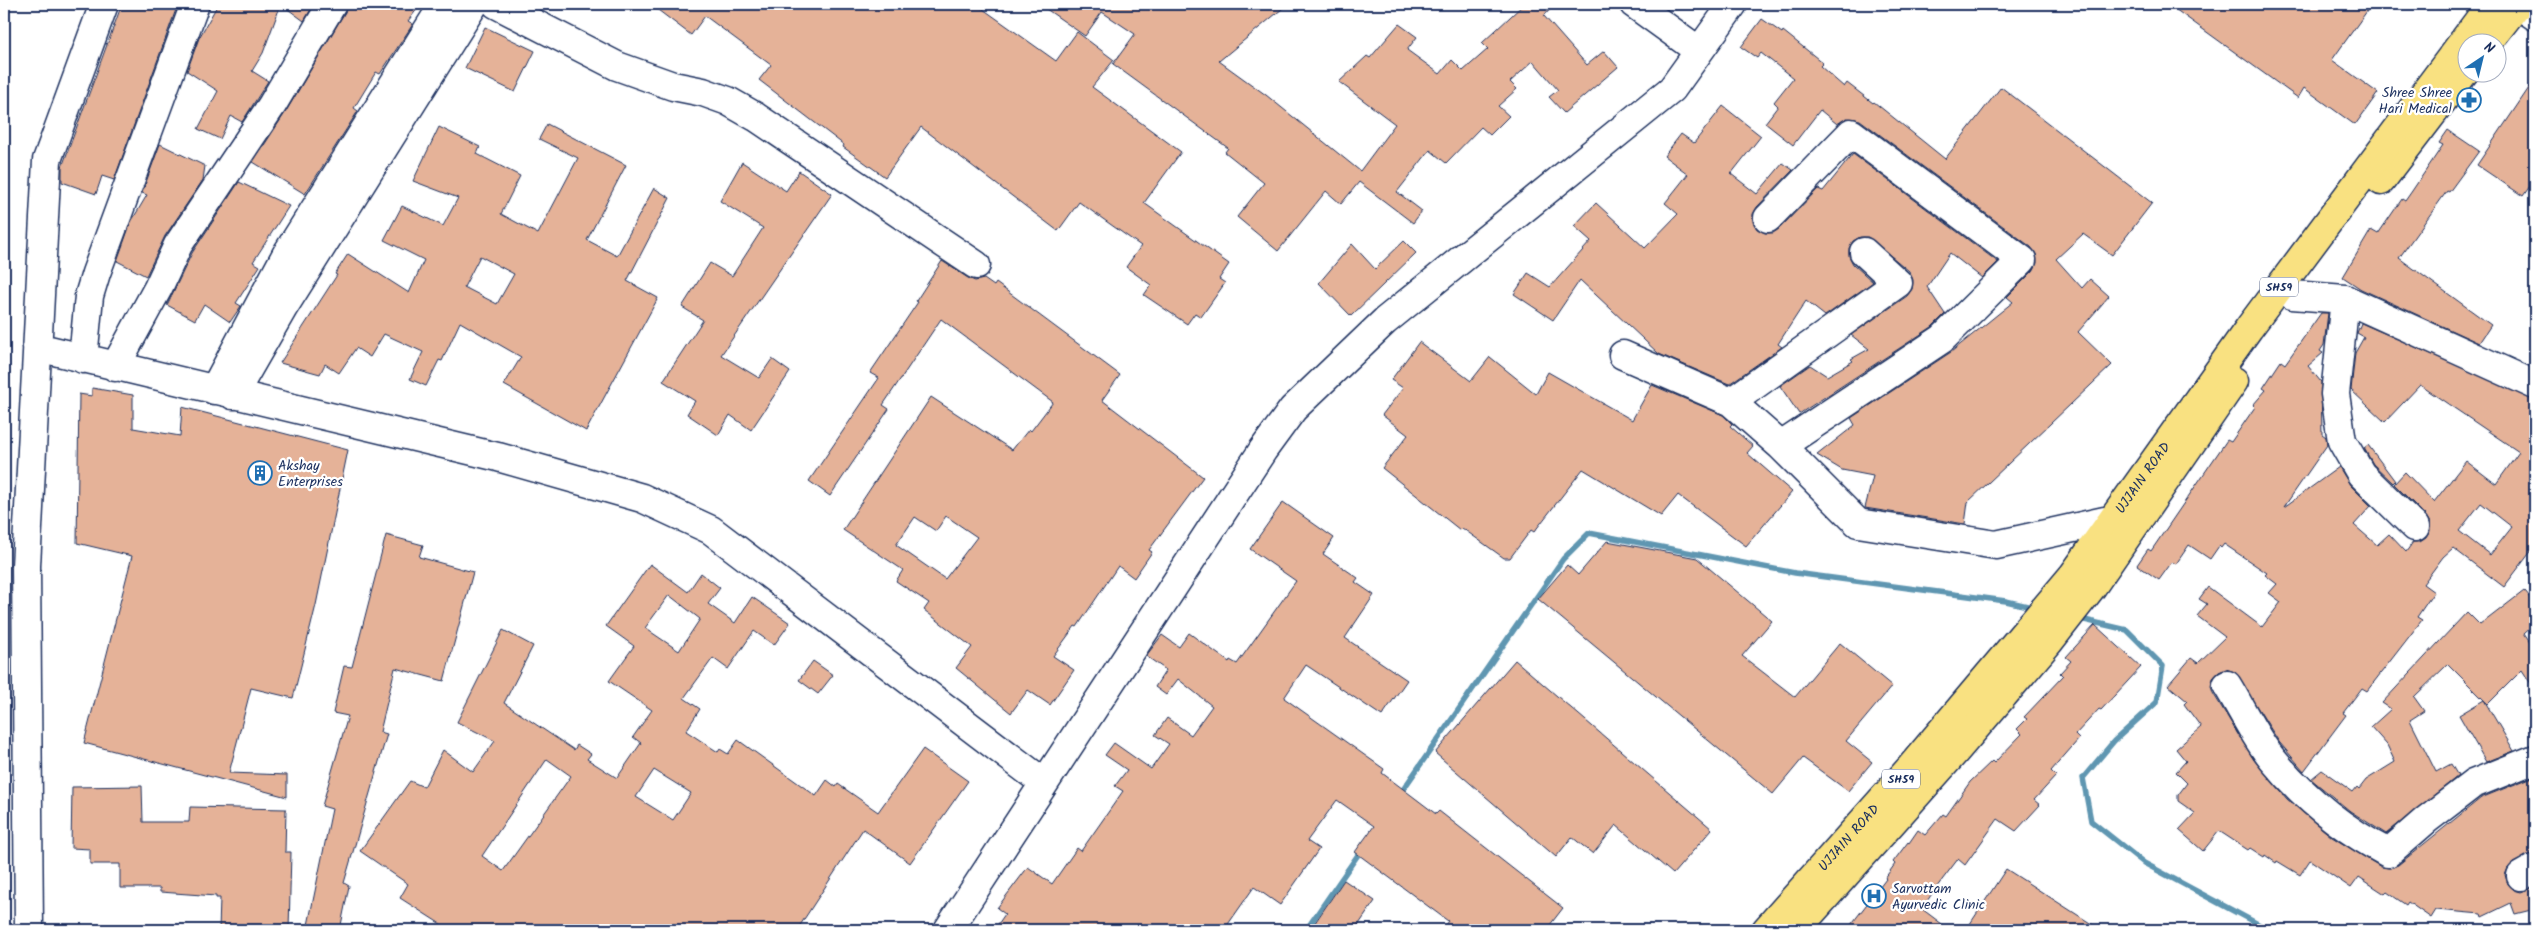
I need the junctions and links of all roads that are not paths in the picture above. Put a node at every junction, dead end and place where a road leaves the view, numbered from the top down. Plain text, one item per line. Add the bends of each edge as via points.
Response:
1 (104, 4) edge
2 (195, 4) edge
3 (332, 4) edge
4 (444, 4) edge
5 (474, 4) edge
6 (496, 4) edge
7 (1634, 4) edge
8 (1733, 4) edge
9 (2491, 4) edge
10 (2518, 4) edge
11 (2535, 16) edge
12 (2496, 32) edge
13 (1699, 51) junction
14 (2457, 82) edge
15 (1768, 218) dead end
16 (1864, 252) dead end
17 (976, 265) dead end
18 (2292, 295) junction
19 (2345, 299) junction
20 (37, 347) junction
21 (1623, 355) dead end
22 (83, 359) junction
23 (114, 367) junction
24 (2535, 385) edge
25 (223, 393) junction
26 (1731, 402) junction
27 (1781, 446) junction
28 (2110, 522) junction
29 (2415, 526) dead end
30 (2082, 581) junction
31 (15, 634) edge
32 (2041, 634) junction
33 (2227, 684) dead end
34 (2535, 760) edge
35 (1044, 783) junction
36 (29, 930) edge
37 (948, 930) edge
38 (1766, 930) edge
39 (1796, 930) edge

1 - 20 street via 47,160
2 - 22 street via 96,273 89,296
3 - 23 street via 272,105 178,245
4 - 25 street via 286,255
5 - 25 street via 283,308
6 - 17 street via 617,66 728,101
7 - 13 street
8 - 13 street
9 - 28 main road, UJJAIN ROAD / SH59 via 2249,328
10 - 11 street
10 - 12 main road
13 - 35 street via 1672,89 1385,321 1293,409
14 - 18 main road, UJJAIN ROAD / SH59
15 - 27 street via 1851,133 2022,260 1942,338
16 - 26 street via 1898,284
18 - 19 street
18 - 30 main road, UJJAIN ROAD / SH59
19 - 24 street
19 - 29 street via 2335,394 2342,441 2361,474
20 - 22 street
20 - 31 street via 26,566
21 - 26 street
22 - 23 street
23 - 25 street
25 - 35 street via 543,470 642,498 712,530
26 - 27 street
27 - 28 street via 1858,523 1996,545
28 - 30 main road, UJJAIN ROAD / SH59
30 - 32 main road, UJJAIN ROAD / SH59
31 - 36 street
32 - 38 main road, UJJAIN ROAD / SH59 via 1912,767
32 - 39 main road, UJJAIN ROAD / SH59 via 1955,752
33 - 34 street via 2272,759 2316,805 2360,838 2388,853 2473,784
35 - 37 street

